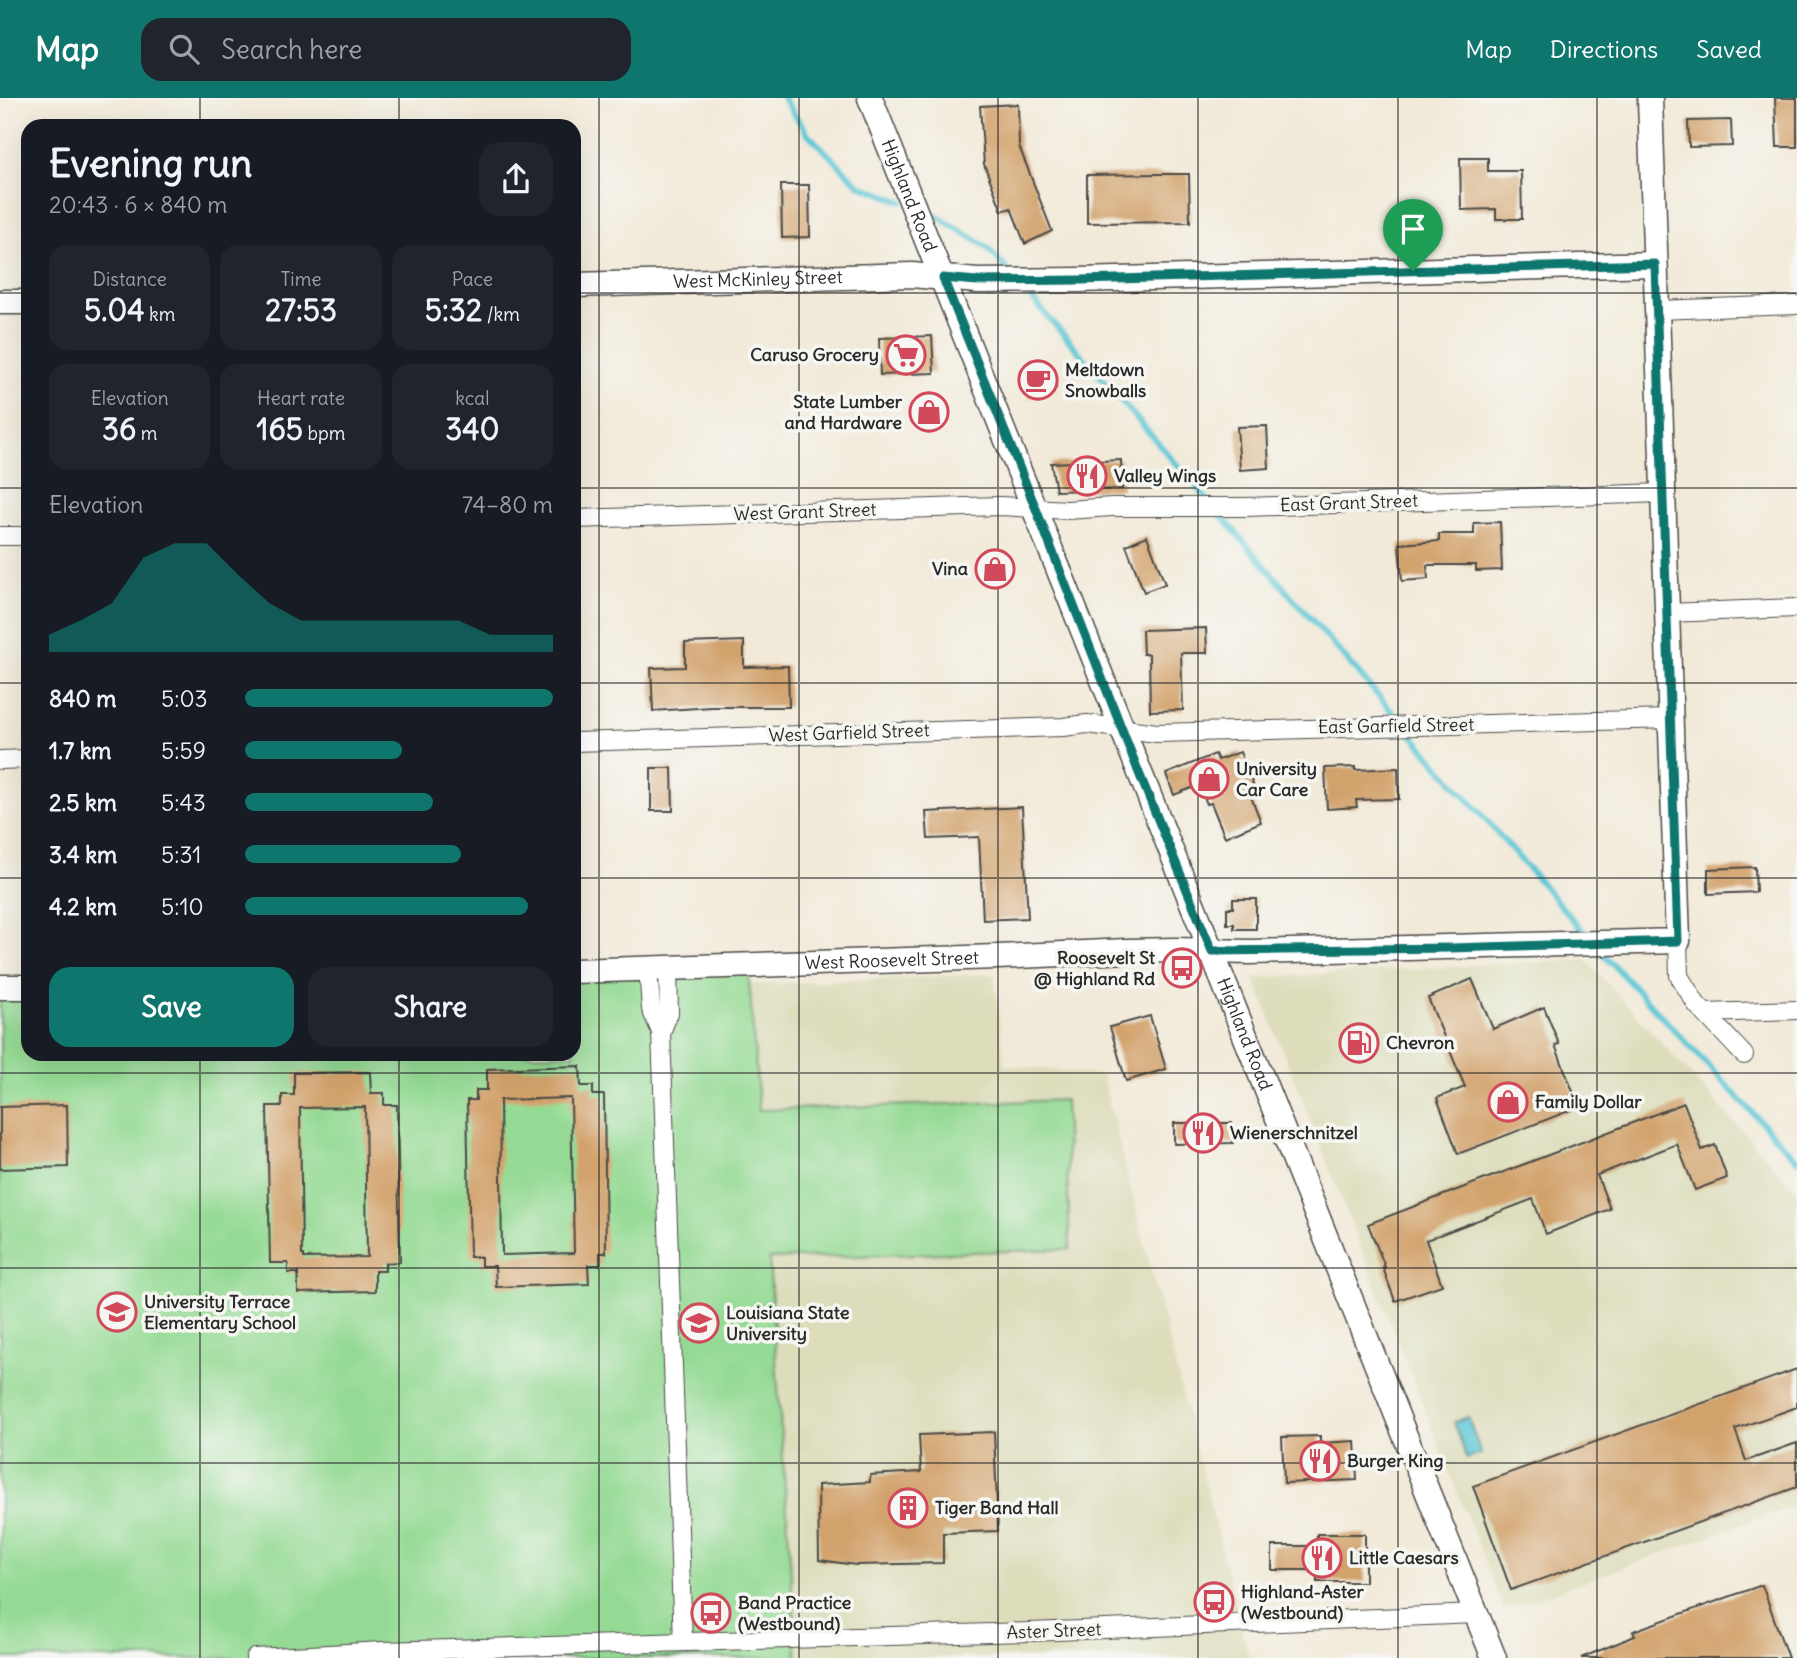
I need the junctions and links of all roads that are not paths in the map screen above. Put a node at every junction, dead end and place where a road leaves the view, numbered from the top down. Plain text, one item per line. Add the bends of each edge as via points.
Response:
1 (870, 98) edge
2 (1650, 98) edge
3 (1655, 264) junction
4 (943, 278) junction
5 (581, 285) edge
6 (0, 302) edge
7 (21, 302) edge
8 (1797, 305) edge
9 (1657, 310) junction
10 (1663, 494) junction
11 (1036, 509) junction
12 (581, 519) edge
13 (0, 536) edge
14 (21, 536) edge
15 (1797, 608) edge
16 (1667, 613) junction
17 (1670, 719) junction
18 (1123, 729) junction
19 (581, 742) edge
20 (21, 759) edge
21 (0, 760) edge
22 (1678, 941) junction
23 (1212, 951) junction
24 (658, 968) junction
25 (581, 971) edge
26 (21, 987) edge
27 (0, 988) edge
28 (1797, 1010) edge
29 (1705, 1013) junction
30 (1744, 1055) dead end
31 (1476, 1614) junction
32 (683, 1642) junction
33 (255, 1658) edge
34 (1494, 1658) edge

1 - 4 street, Highland Road
2 - 3 street
3 - 4 street, West McKinley Street via 1047,280
3 - 9 street
4 - 5 street, West McKinley Street via 912,275
4 - 11 street, Highland Road
6 - 7 street
8 - 9 street
9 - 10 street
10 - 11 street, East Grant Street
10 - 16 street
11 - 12 street, West Grant Street via 1000,506
11 - 18 street, Highland Road
13 - 14 street
15 - 16 street
16 - 17 street
17 - 18 street, East Garfield Street via 1157,733
17 - 22 street
18 - 19 street, West Garfield Street via 1087,724
18 - 23 street, Highland Road
20 - 21 street
22 - 23 street, West Roosevelt Street
22 - 29 street via 1679,976
23 - 24 street, West Roosevelt Street
23 - 31 street, Highland Road
24 - 25 street, West Roosevelt Street
24 - 32 street via 669,1013 661,1032
26 - 27 street
28 - 29 street
29 - 30 street
31 - 32 street, Aster Street
31 - 34 street, Highland Road
32 - 33 street, Aster Street

